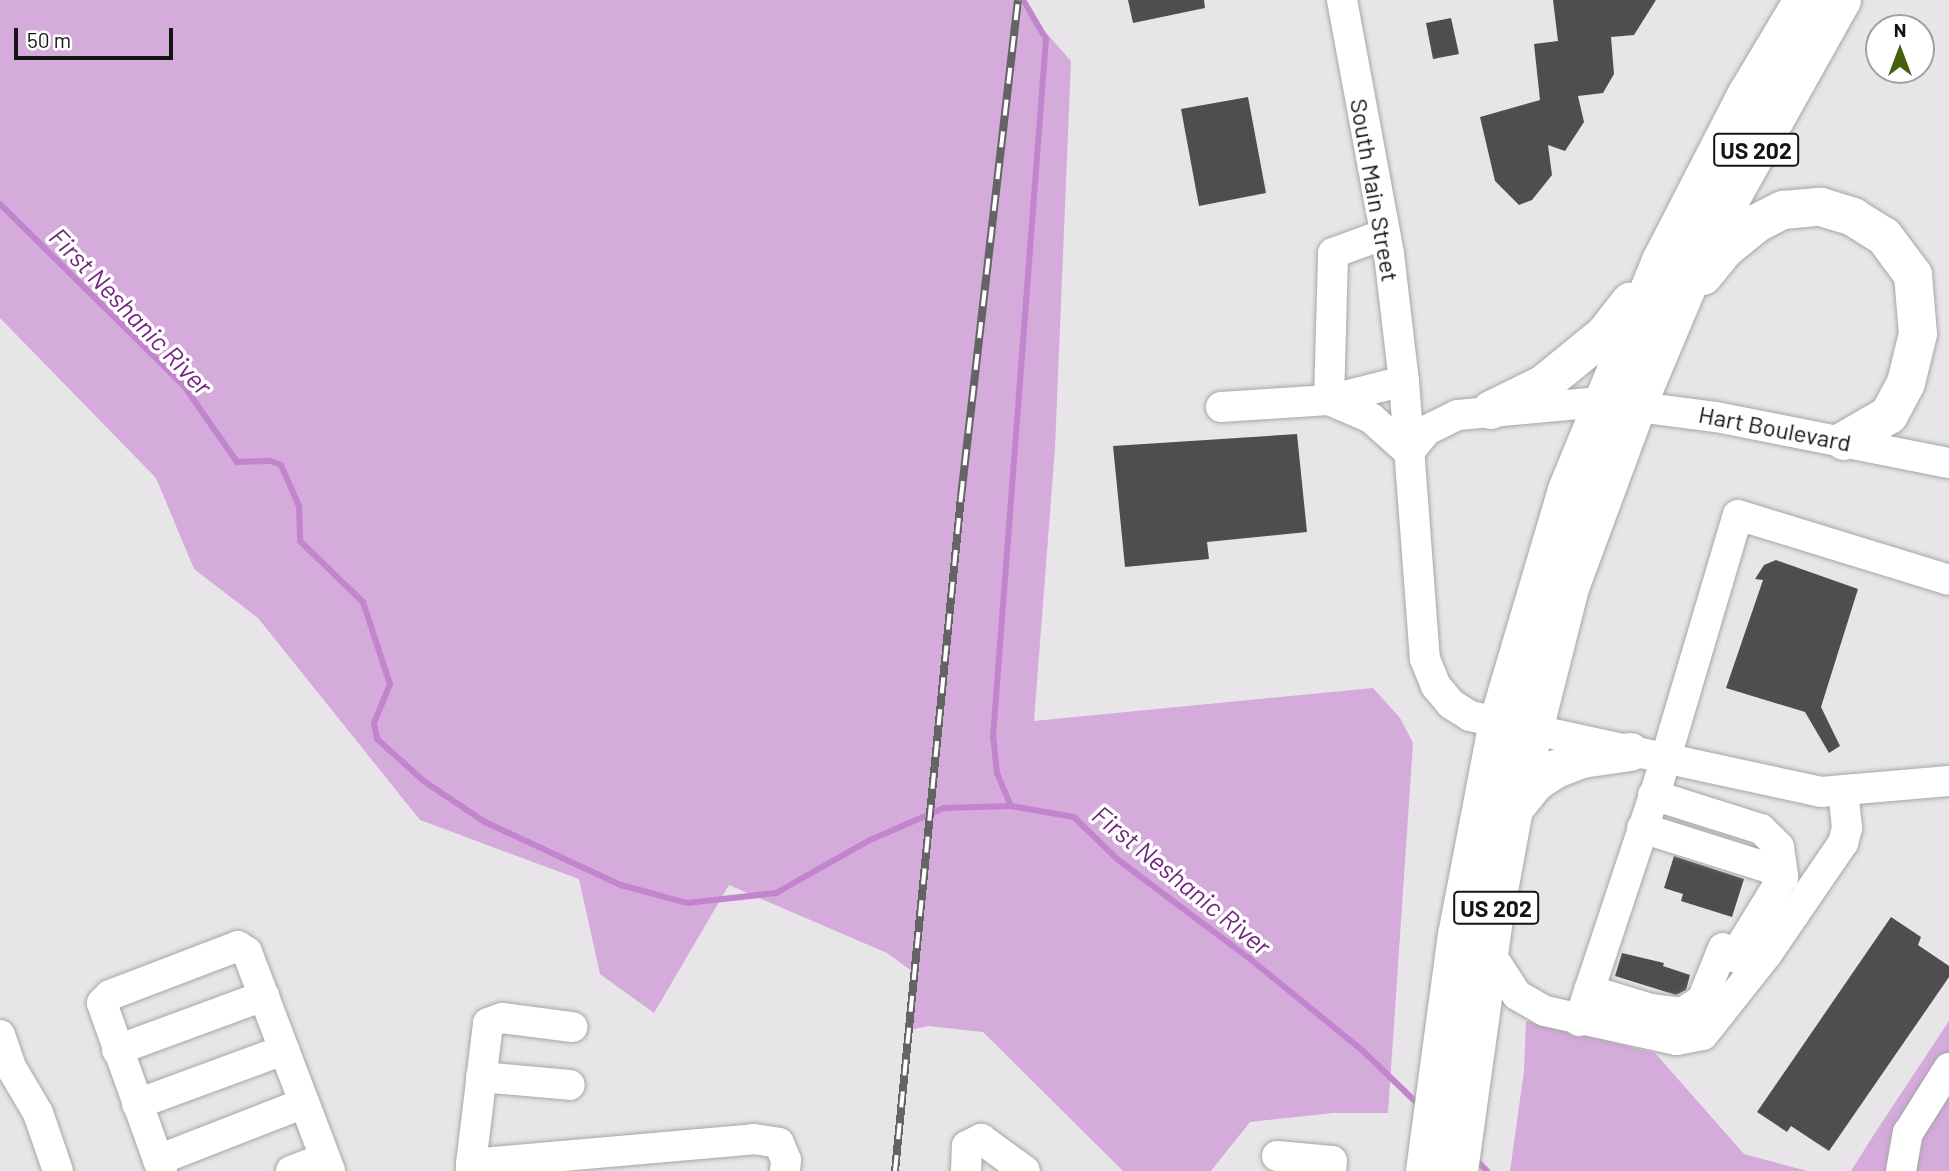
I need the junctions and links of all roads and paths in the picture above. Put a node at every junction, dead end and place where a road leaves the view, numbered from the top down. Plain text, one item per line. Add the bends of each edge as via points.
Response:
1 (1342, 0) edge
2 (1803, 0) edge
3 (1842, 0) edge
4 (1385, 234) junction
5 (1661, 261) junction
6 (1679, 304) junction
7 (1404, 382) junction
8 (1329, 400) junction
9 (1600, 402) junction
10 (1638, 404) junction
11 (1221, 407) dead end
12 (1474, 413) junction
13 (1844, 441) junction
14 (1409, 452) junction
15 (1949, 463) edge
16 (1949, 580) edge
17 (1515, 727) junction
18 (1648, 757) junction
19 (1949, 781) edge
20 (1843, 792) junction
21 (1514, 809) junction
22 (1648, 812) junction
23 (1489, 952) junction
24 (1589, 990) junction
25 (264, 996) junction
26 (1578, 1021) junction
27 (572, 1027) dead end
28 (0, 1035) edge
29 (117, 1050) junction
30 (284, 1050) junction
31 (1949, 1068) edge
32 (6, 1075) edge
33 (481, 1077) junction
34 (1454, 1080) junction
35 (570, 1085) dead end
36 (304, 1103) junction
37 (137, 1104) junction
38 (1277, 1156) dead end
39 (327, 1165) edge
40 (160, 1166) edge
41 (471, 1168) edge
42 (58, 1171) edge
43 (291, 1171) edge
44 (785, 1171) edge
45 (966, 1171) edge
46 (1025, 1171) edge
47 (1331, 1171) edge
48 (1436, 1171) edge
49 (1901, 1171) edge

1 - 4 street, South Main Street
2 - 5 highway, US 202 via 1747,94
3 - 6 highway, US 202 via 1733,191
4 - 7 street, South Main Street
4 - 8 street via 1333,253
5 - 9 highway, US 202
5 - 12 highway via 1605,334 1544,384
6 - 10 highway, US 202
6 - 13 highway via 1725,249 1757,223 1783,210 1821,207 1853,217 1884,236 1913,275 1918,334 1906,383 1889,415
7 - 8 street
7 - 12 street via 1427,402
7 - 14 street, South Main Street
8 - 11 street
8 - 14 street via 1371,418
9 - 10 street, Hart Boulevard
9 - 12 street
9 - 17 highway, US 202 via 1567,490
10 - 13 street, Hart Boulevard
10 - 17 highway, US 202
12 - 14 street via 1427,430
13 - 15 street, Hart Boulevard
14 - 17 street, South Main Street via 1429,674 1451,704
16 - 18 street via 1738,515
17 - 18 street, South Main Street
17 - 21 highway, US 202
17 - 34 highway, US 202 via 1457,935
18 - 20 street, South Main Street via 1821,792
18 - 21 highway via 1582,759 1556,769 1536,782
18 - 22 street
19 - 20 street, South Main Street
20 - 26 street via 1847,828 1843,843 1710,1031 1677,1040
21 - 23 highway, US 202
22 - 24 street
22 - 24 street via 1769,868 1782,863 1702,1000 1682,1013 1651,1009
23 - 26 street via 1517,995 1545,1011
23 - 34 highway, US 202
24 - 26 street
25 - 29 street
25 - 29 street via 247,952 238,946 110,995 102,1003 102,1011
25 - 30 street
27 - 33 street via 493,1019 488,1023
28 - 32 street
29 - 37 street
30 - 36 street
30 - 37 street
31 - 49 street via 1908,1133
32 - 42 street via 38,1113
33 - 35 street
33 - 41 street
34 - 48 highway, US 202
36 - 39 street
36 - 40 street
37 - 40 street
38 - 47 street via 1332,1161
39 - 43 street
41 - 44 street via 754,1139 779,1143
45 - 46 street via 967,1146 981,1139

